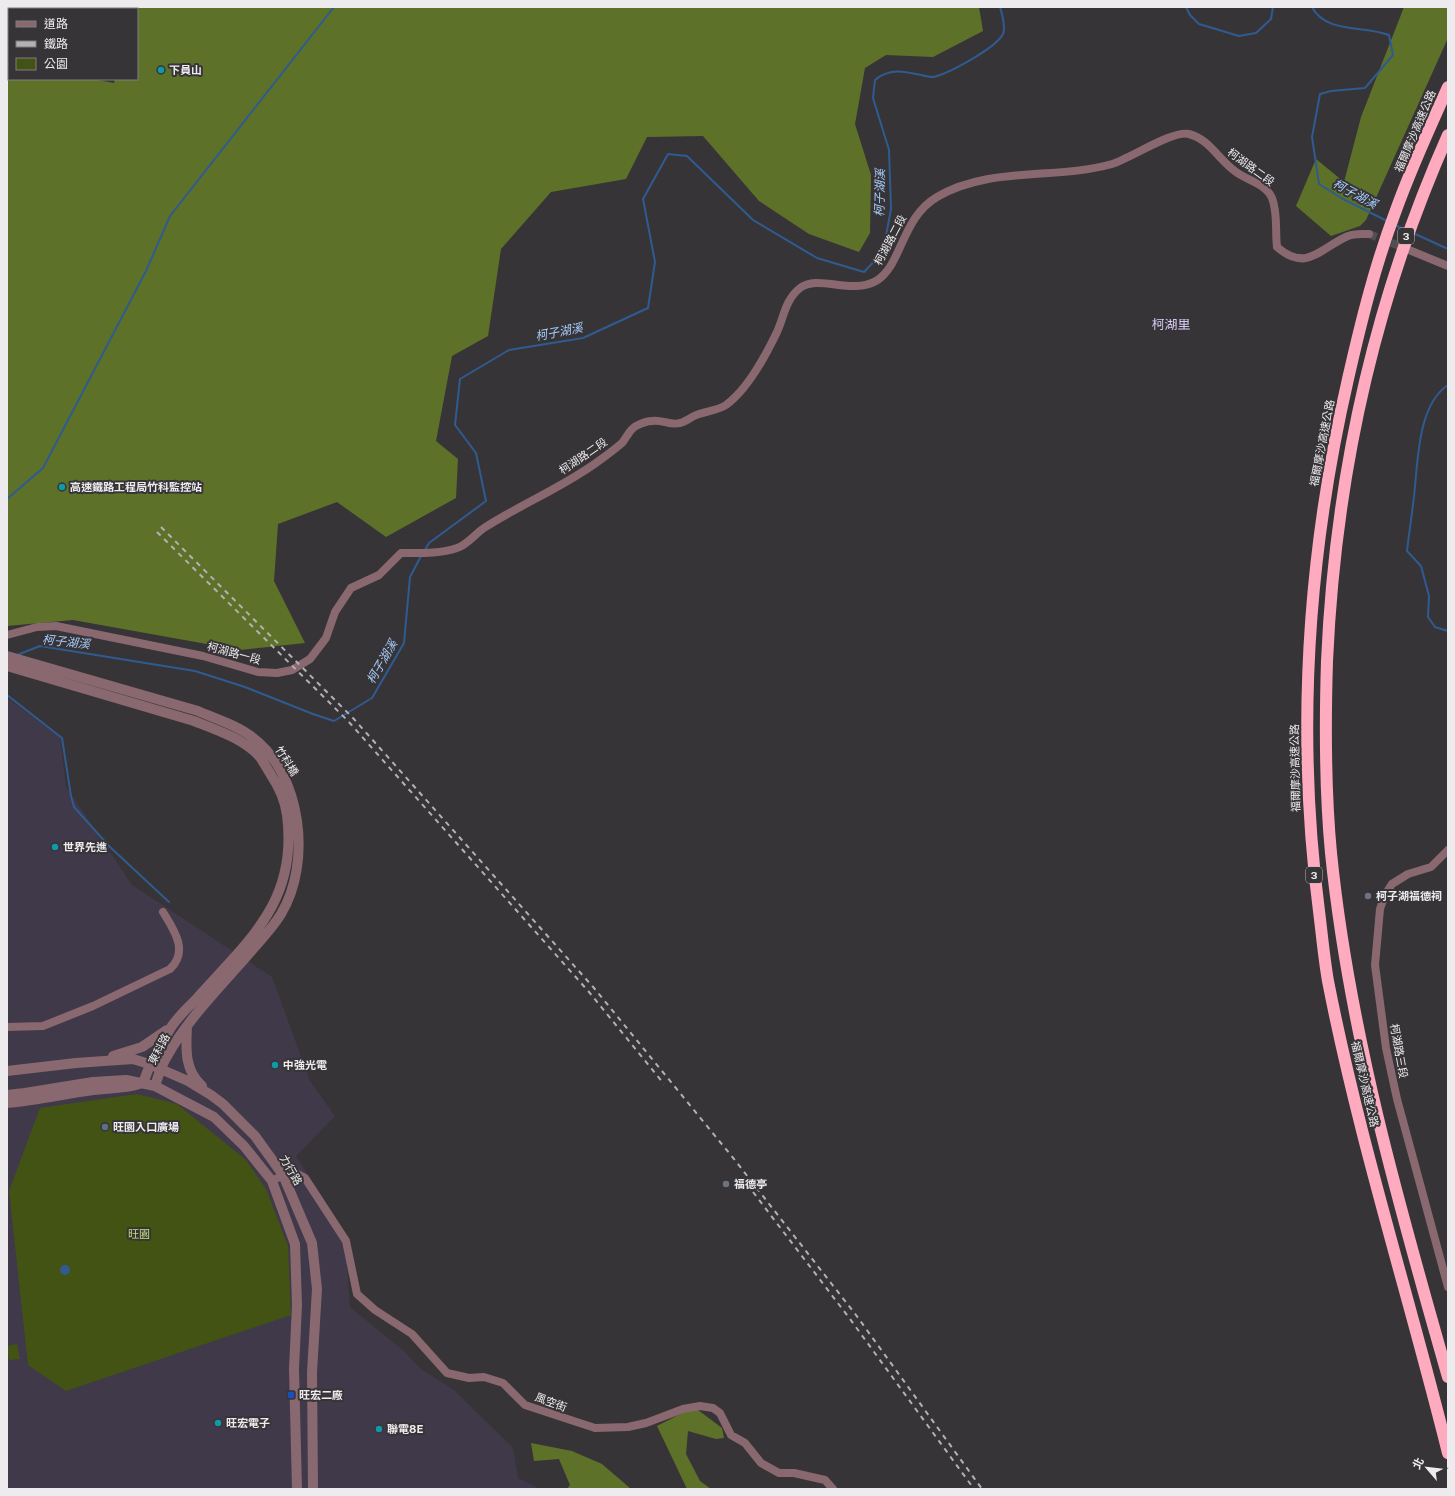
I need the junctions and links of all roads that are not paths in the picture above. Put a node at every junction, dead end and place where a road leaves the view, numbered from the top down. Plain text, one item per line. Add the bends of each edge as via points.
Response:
1 (1448, 87) edge
2 (1448, 135) edge
3 (1369, 234) tunnel mouth
4 (1409, 250) tunnel mouth
5 (1448, 266) edge
6 (402, 553) joint
7 (7, 635) edge
8 (7, 656) edge
9 (7, 666) edge
10 (1448, 850) edge
11 (163, 912) dead end
12 (187, 1024) junction
13 (7, 1027) edge
14 (170, 1027) junction
15 (76, 1063) junction
16 (150, 1064) junction
17 (162, 1069) junction
18 (7, 1071) edge
19 (143, 1083) junction
20 (155, 1086) junction
21 (7, 1095) edge
22 (211, 1095) junction
23 (7, 1102) edge
24 (283, 1175) junction
25 (272, 1181) junction
26 (1448, 1287) edge
27 (1448, 1377) edge
28 (1448, 1453) edge
29 (297, 1489) edge
30 (313, 1489) edge
31 (832, 1489) edge

1 - 28 highway, 福爾摩沙高速公路 / 3 via 1395,211 1361,321 1336,432 1325,490 1313,592 1308,714 1309,813 1314,872 1330,987 1353,1092
2 - 27 highway, 福爾摩沙高速公路 / 3 via 1408,231 1388,293 1352,438 1332,584 1325,717 1331,853 1344,948 1370,1086
3 - 6 street, 柯湖路二段 via 1349,235 1308,259 1294,259 1284,254 1277,247 1276,215 1270,193 1227,165 1206,142 1191,134 1182,133 1113,163 1089,169 1000,177 956,189 936,198 918,212 887,273 874,282 852,288 818,282 801,287 784,308 778,329 745,387 724,406 697,414 678,424 652,420 632,428 623,441 598,462 483,529 459,548
4 - 5 street
6 - 7 street, 柯湖路一段 via 379,575 351,588 335,612 326,638 310,659 292,670 278,673 258,672 203,656 56,626 37,627
8 - 12 street, 竹科橋 via 198,711 228,724 257,741 270,754 286,780 295,807 299,843 294,882 281,913 261,940
9 - 14 street, 竹科橋 via 220,731 244,743 260,757 276,783 286,810 289,844 285,877 273,908 254,935
10 - 26 street, 柯湖路三段 via 1431,867 1408,874 1392,884 1385,895 1380,909 1375,966 1386,1048 1397,1099
11 - 13 street via 178,936 180,952 170,969 43,1026
12 - 17 street, 東科路 via 165,1059
12 - 22 street via 188,1064 199,1084
14 - 15 street via 142,1047 122,1054
14 - 16 street, 東科路
15 - 16 street, 力行路 via 133,1059
15 - 18 street, 力行路
16 - 17 street, 力行路
16 - 19 street, 東科路
17 - 20 street, 東科路
17 - 22 street, 力行路 via 188,1080
19 - 20 street, 力行路
19 - 21 street, 力行路 via 126,1080 93,1082
19 - 23 street, 力行路 via 29,1102
20 - 25 street, 力行路 via 214,1117 244,1146
22 - 24 street, 力行路 via 255,1136
24 - 25 street
24 - 30 street, 力行路 via 312,1243 317,1289 312,1372
24 - 31 street, 風空街 via 294,1172 305,1178 346,1241 357,1294 375,1310 412,1334 447,1373 469,1378 484,1377 503,1383 525,1404 595,1428 628,1427 684,1409 700,1406 713,1408 720,1413 731,1435 745,1443 761,1463 779,1473 794,1473 825,1480
25 - 29 street, 力行路 via 295,1244 297,1304 294,1369

